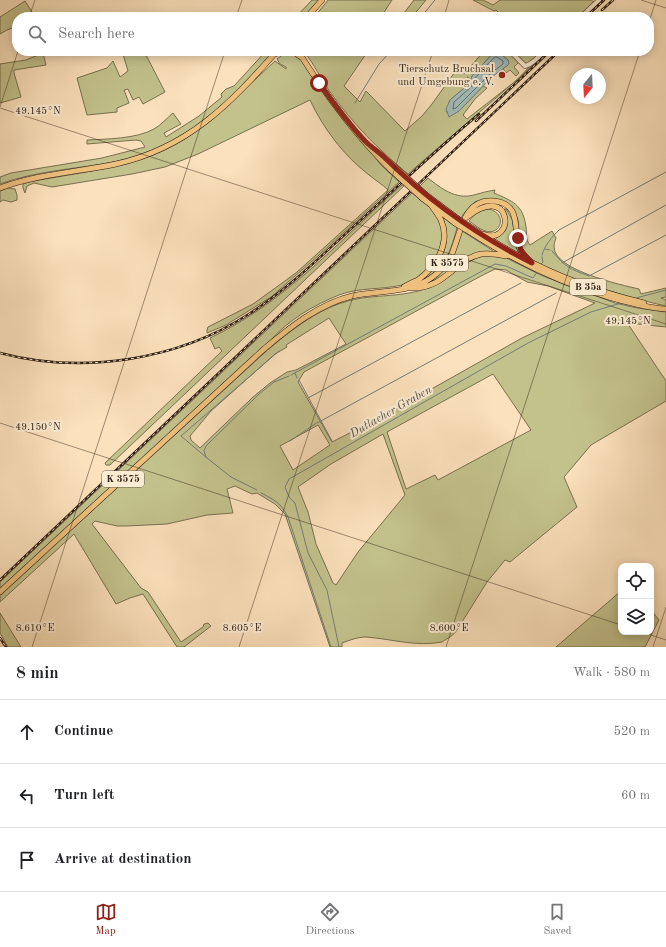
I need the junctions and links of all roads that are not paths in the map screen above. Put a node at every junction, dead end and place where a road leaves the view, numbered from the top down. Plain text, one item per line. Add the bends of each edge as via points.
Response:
1 (322, 0) edge
2 (599, 0) edge
3 (311, 12) edge
4 (586, 12) edge
5 (272, 56) edge
6 (299, 56) edge
7 (301, 56) edge
8 (515, 56) edge
9 (540, 56) edge
10 (303, 59) junction
11 (0, 188) edge
12 (424, 196) junction
13 (429, 202) junction
14 (464, 219) junction
15 (457, 221) junction
16 (467, 228) junction
17 (474, 230) junction
18 (511, 257) junction
19 (534, 266) junction
20 (551, 274) junction
21 (407, 288) junction
22 (400, 290) junction
23 (666, 309) edge
24 (0, 592) edge

1 - 3 main road
2 - 4 street
5 - 11 main road via 210,119 162,149 136,159 32,178
6 - 10 main road, B 35a
7 - 10 main road, B 35a
8 - 9 street via 528,66
10 - 12 main road, B 35a, bridge via 365,142
12 - 13 main road, B 35a
12 - 15 main road, B 35a
13 - 15 main road, B 35a
13 - 22 main road via 444,227 441,253 438,260 418,280
14 - 17 main road via 478,209 490,206 499,208 504,214 505,225 495,235
14 - 19 main road via 472,208 487,202 497,202 506,206 516,223 519,246
14 - 21 main road, K 3575 via 444,267 428,280
15 - 16 main road, B 35a, bridge
16 - 17 main road, B 35a
16 - 18 main road, B 35a
17 - 19 main road, B 35a
18 - 19 main road, B 35a
18 - 21 main road via 492,253 479,254 468,259 437,283 420,288
19 - 20 main road, B 35a
20 - 23 main road, B 35a
20 - 23 main road, B 35a via 587,290 630,303
21 - 22 main road, K 3575
22 - 24 main road, K 3575 via 361,294 342,299 311,314 281,335

